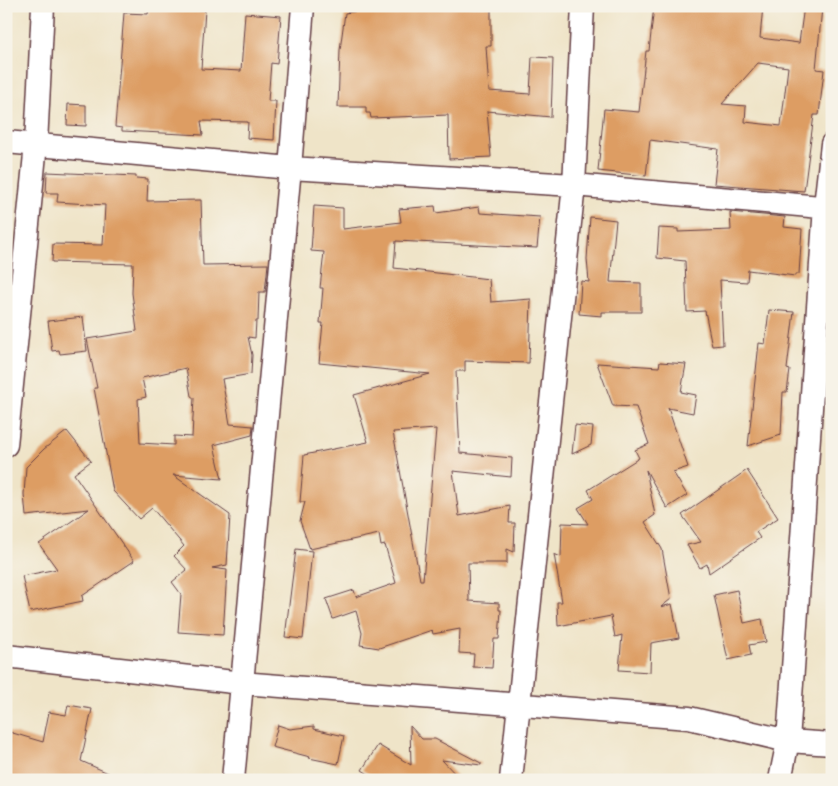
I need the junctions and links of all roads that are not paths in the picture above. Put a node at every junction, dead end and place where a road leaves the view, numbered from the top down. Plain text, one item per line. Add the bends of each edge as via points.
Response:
1 (43, 6) edge
2 (302, 6) edge
3 (583, 6) edge
4 (6, 142) edge
5 (36, 144) junction
6 (832, 144) edge
7 (290, 168) junction
8 (574, 185) junction
9 (828, 207) edge
10 (6, 445) edge
11 (6, 656) edge
12 (242, 683) junction
13 (518, 704) junction
14 (788, 741) junction
15 (832, 744) edge
16 (233, 780) edge
17 (511, 780) edge
18 (780, 780) edge

1 - 5 street
2 - 7 street
3 - 8 street
4 - 5 street
5 - 7 street
5 - 10 street
6 - 9 street
7 - 8 street
7 - 12 street
8 - 9 street
8 - 13 street
9 - 14 street
11 - 12 street
12 - 13 street
12 - 16 street
13 - 14 street via 689,718
13 - 17 street
14 - 15 street
14 - 18 street

